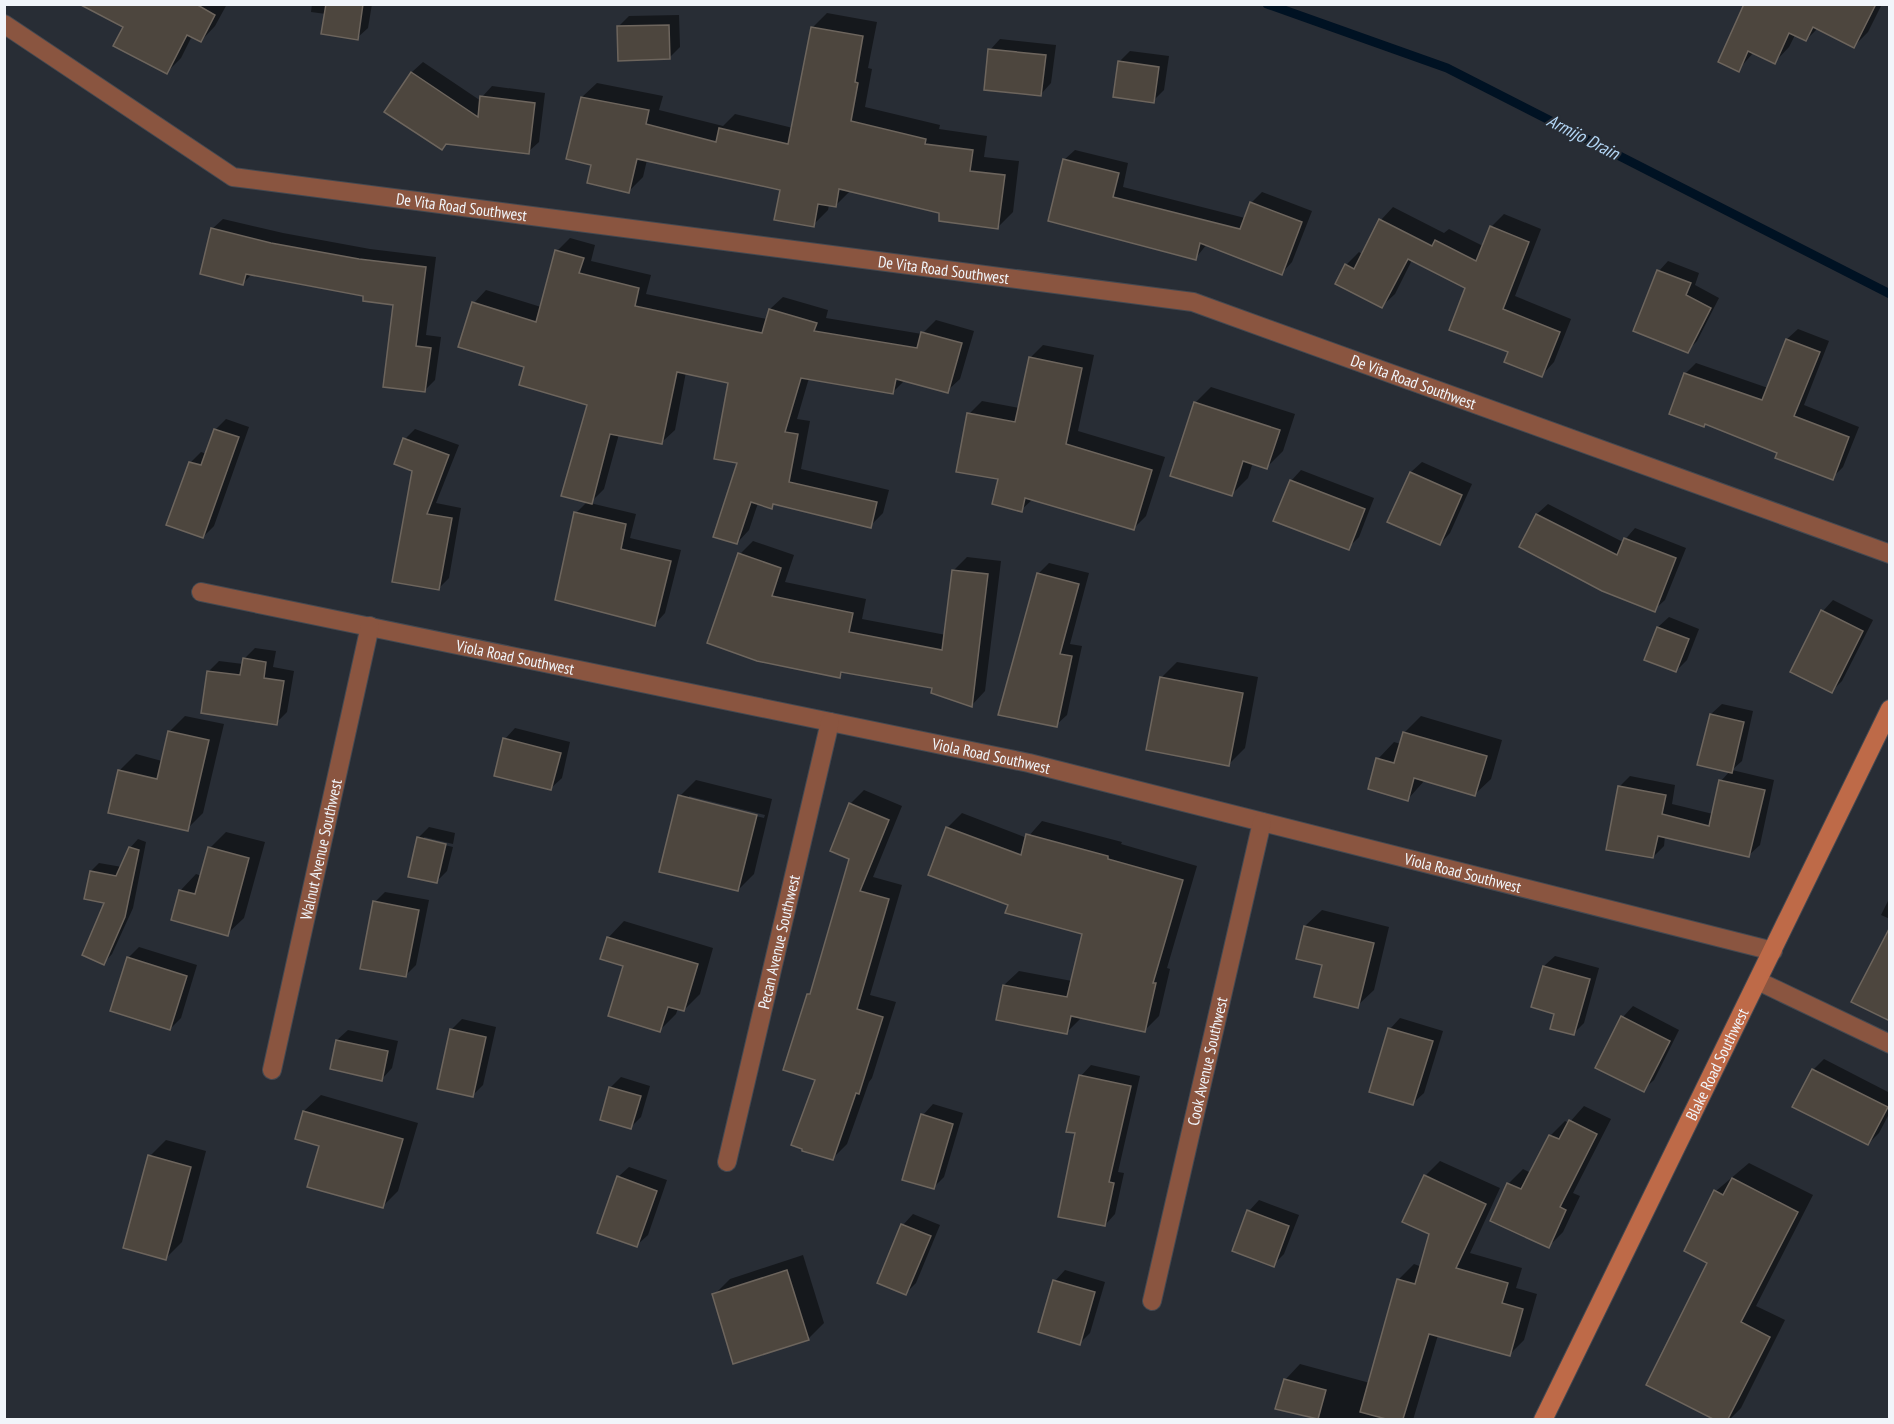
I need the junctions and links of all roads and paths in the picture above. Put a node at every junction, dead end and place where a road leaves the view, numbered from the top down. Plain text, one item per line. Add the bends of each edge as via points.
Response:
1 (4, 24) edge
2 (1890, 554) edge
3 (201, 592) dead end
4 (370, 626) junction
5 (1890, 709) edge
6 (830, 723) junction
7 (1262, 822) junction
8 (1773, 951) junction
9 (1758, 981) junction
10 (1890, 1044) edge
11 (272, 1070) dead end
12 (727, 1162) dead end
13 (1152, 1301) dead end
14 (1543, 1419) edge

1 - 2 street, De Vita Road Southwest via 233,177 1193,302
3 - 4 street, Viola Road Southwest
4 - 6 street, Viola Road Southwest
4 - 11 street, Walnut Avenue Southwest
5 - 8 street, Blake Road Southwest
6 - 7 street, Viola Road Southwest via 1029,764
6 - 12 street, Pecan Avenue Southwest
7 - 8 street, Viola Road Southwest
7 - 13 street, Cook Avenue Southwest
8 - 9 street, Blake Road Southwest
9 - 10 street
9 - 14 street, Blake Road Southwest

